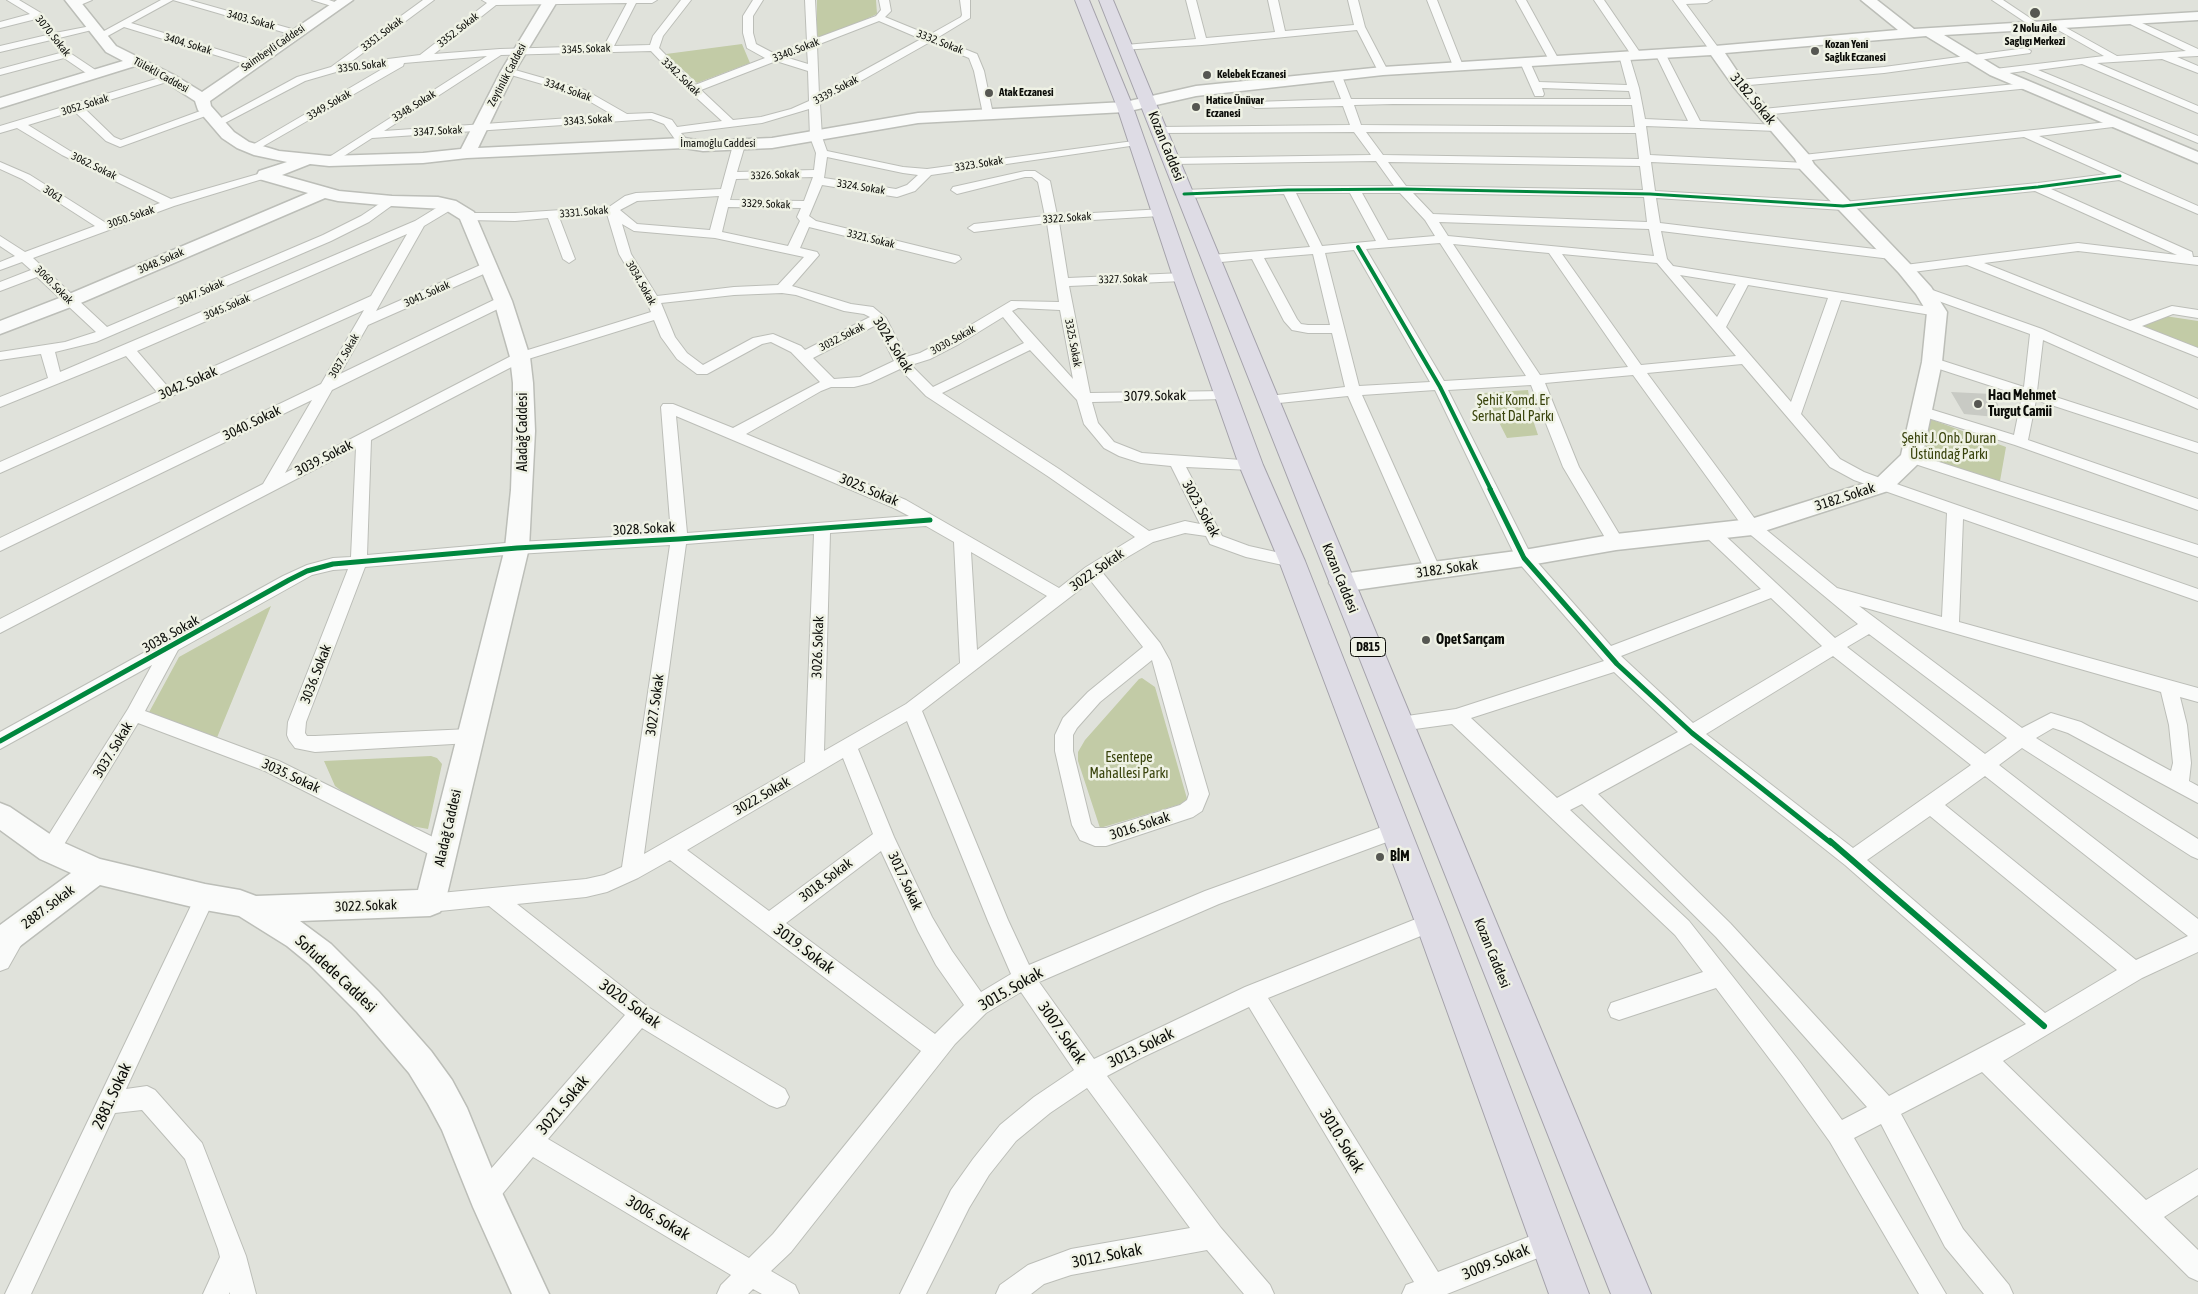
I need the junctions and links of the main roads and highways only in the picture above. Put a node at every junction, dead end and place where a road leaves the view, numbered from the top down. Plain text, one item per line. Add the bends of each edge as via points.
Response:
1 (551, 0) edge
2 (1082, 0) edge
3 (1106, 0) edge
4 (1868, 0) edge
5 (78, 1) edge
6 (342, 3) edge
7 (2198, 16) edge
8 (1929, 32) junction
9 (1911, 33) junction
10 (1715, 50) junction
11 (137, 61) junction
12 (0, 103) edge
13 (1136, 104) junction
14 (209, 111) junction
15 (1148, 136) junction
16 (703, 146) junction
17 (467, 153) junction
18 (423, 158) junction
19 (2198, 158) edge
20 (308, 159) junction
21 (322, 193) junction
22 (0, 328) edge
23 (1341, 582) junction
24 (0, 815) edge
25 (96, 871) junction
26 (430, 903) joint
27 (256, 909) junction
28 (9, 936) edge
29 (531, 1294) edge
30 (1569, 1294) edge
31 (1631, 1294) edge

1 - 17 main road, Zeytinlik Caddesi via 508,71
2 - 13 highway, Kozan Caddesi / D815
3 - 13 highway, Kozan Caddesi / D815 via 1125,48
4 - 9 main road
5 - 11 main road, Tülekli Caddesi via 96,31 114,51
6 - 14 main road, Saimbeyli Caddesi via 252,63
7 - 8 main road, İmamoğlu Caddesi
8 - 9 main road, İmamoğlu Caddesi
8 - 19 main road via 1995,72
9 - 10 main road, İmamoğlu Caddesi
10 - 13 main road, İmamoğlu Caddesi via 1382,71 1196,91
10 - 23 main road, 3182. Sokak via 1738,83 1843,206 1924,291 1937,312 1932,362 1911,458 1883,485 1752,527 1616,542 1524,558
11 - 12 main road
11 - 14 main road, Tülekli Caddesi via 170,78
13 - 15 highway, Kozan Caddesi / D815
13 - 16 main road, İmamoğlu Caddesi via 918,118 816,137
14 - 20 main road, Tülekli Caddesi via 235,141 278,156
15 - 23 highway, Kozan Caddesi / D815 via 1172,161
15 - 30 highway, Kozan Caddesi / D815 via 1160,212 1251,465 1292,561 1432,922
16 - 17 main road, İmamoğlu Caddesi via 680,137
16 - 18 main road via 684,150 434,161
17 - 18 main road, İmamoğlu Caddesi
18 - 20 main road, İmamoğlu Caddesi
20 - 21 main road via 265,175
21 - 22 main road, 3048. Sokak
21 - 26 main road, Aladağ Caddesi via 392,201 438,202 459,211 490,266 520,357 524,431 517,548
23 - 31 highway, Kozan Caddesi / D815
24 - 25 main road, Sofudede Caddesi via 50,850
25 - 27 main road, Sofudede Caddesi
25 - 28 main road, 2887. Sokak
26 - 27 main road, 3022. Sokak
27 - 29 main road, Sofudede Caddesi via 320,954 368,1002 420,1062 455,1120 485,1196

